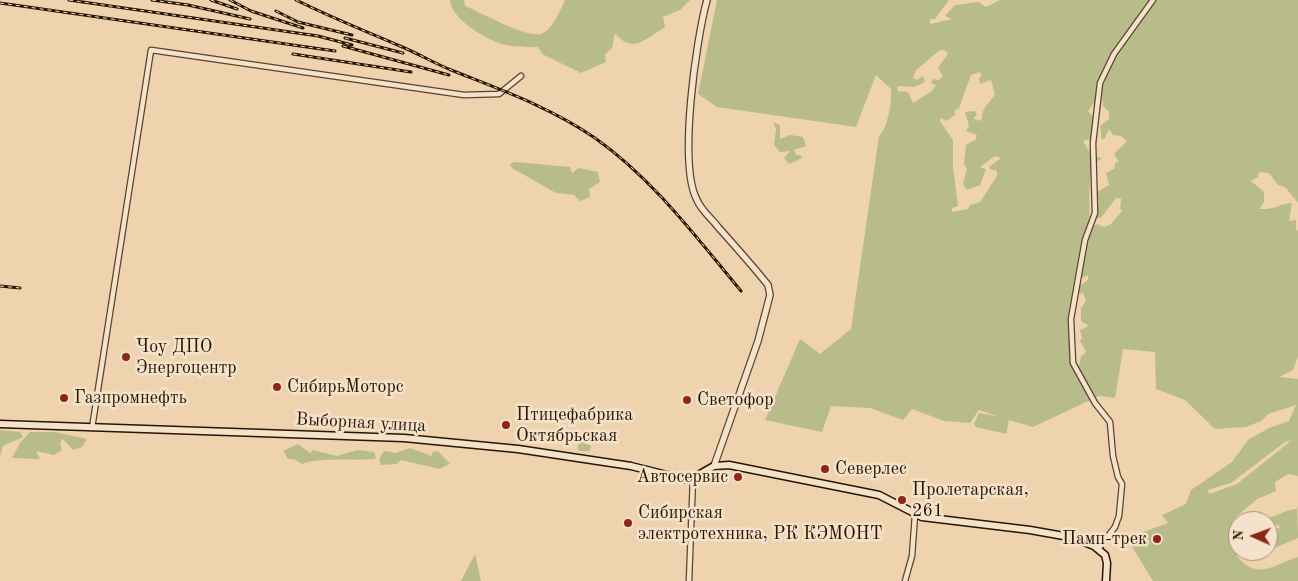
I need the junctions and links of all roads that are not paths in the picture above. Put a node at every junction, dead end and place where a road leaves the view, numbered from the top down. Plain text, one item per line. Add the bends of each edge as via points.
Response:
1 (707, 0) edge
2 (1153, 0) edge
3 (521, 76) dead end
4 (0, 424) edge
5 (92, 428) junction
6 (714, 466) junction
7 (693, 478) junction
8 (915, 515) junction
9 (1098, 549) junction
10 (689, 581) edge
11 (905, 581) edge
12 (1106, 581) edge

1 - 6 street via 693,89 688,167 690,184 697,202 768,285 770,295 758,341
2 - 9 street via 1114,54 1100,82 1093,143 1095,213 1085,240 1071,319 1074,363 1095,404 1110,422 1112,456 1122,484 1114,527
3 - 5 street via 499,94 464,95 151,50
4 - 5 main road, Выборная улица
5 - 7 main road, Выборная улица via 404,438 518,449 631,466 683,479
6 - 7 main road
6 - 8 main road via 746,468 871,493 889,499
7 - 10 street
8 - 9 main road via 1064,535
8 - 11 street via 912,556
9 - 12 main road via 1106,560

